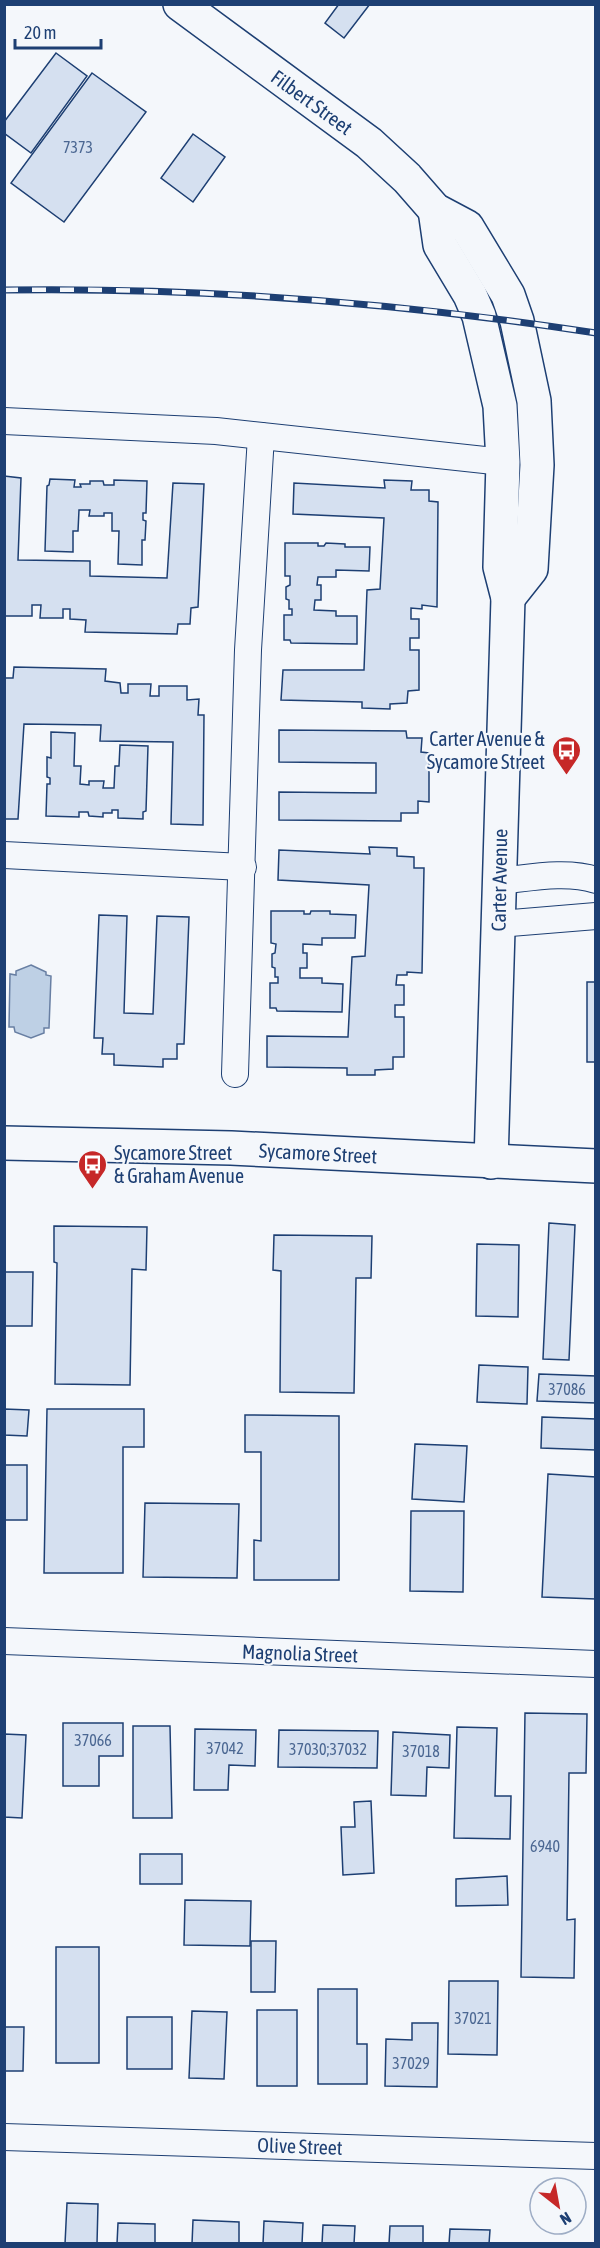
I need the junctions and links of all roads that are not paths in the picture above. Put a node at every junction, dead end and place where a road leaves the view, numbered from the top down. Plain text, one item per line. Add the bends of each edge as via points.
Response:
1 (180, 4) edge
2 (435, 210) junction
3 (4, 421) edge
4 (261, 435) junction
5 (503, 462) junction
6 (508, 598) junction
7 (4, 855) edge
8 (243, 867) junction
9 (499, 880) junction
10 (596, 880) edge
11 (596, 916) edge
12 (499, 924) junction
13 (235, 1074) dead end
14 (4, 1143) edge
15 (491, 1162) junction
16 (596, 1166) edge
17 (4, 1641) edge
18 (596, 1664) edge
19 (4, 2137) edge
20 (596, 2156) edge

1 - 2 street, Filbert Street via 369,143
2 - 5 street, Carter Avenue via 440,245 479,316 500,406
2 - 6 street, Filbert Street via 467,227 508,295 534,401 537,465 531,569
3 - 4 street
4 - 5 street
4 - 8 street via 248,650
5 - 6 street, Carter Avenue via 500,567
6 - 9 street, Carter Avenue
7 - 8 street
8 - 13 street
9 - 10 street via 584,876
9 - 12 street, Carter Avenue
11 - 12 street
12 - 15 street, Carter Avenue
14 - 15 street, Sycamore Street via 231,1148
15 - 16 street, Sycamore Street
17 - 18 street, Magnolia Street
19 - 20 street, Olive Street

